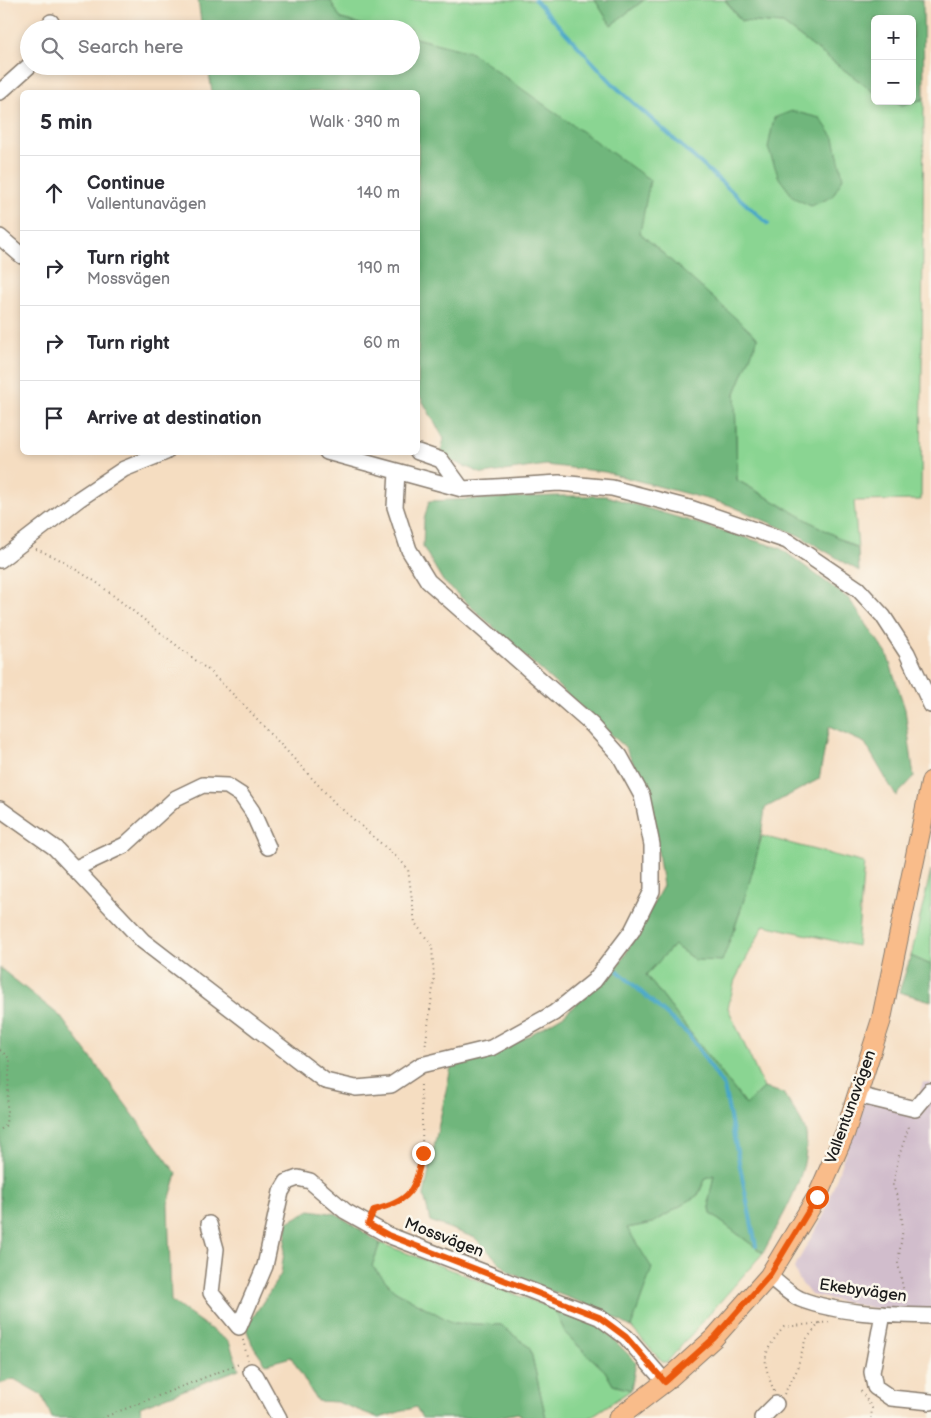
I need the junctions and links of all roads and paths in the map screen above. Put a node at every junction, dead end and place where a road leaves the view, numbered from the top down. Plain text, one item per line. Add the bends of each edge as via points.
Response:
1 (20, 74) edge
2 (0, 92) edge
3 (0, 237) edge
4 (20, 254) edge
5 (420, 453) edge
6 (159, 455) edge
7 (338, 455) edge
8 (398, 472) junction
9 (462, 489) junction
10 (21, 543) junction
11 (0, 560) edge
12 (931, 705) edge
13 (931, 781) edge
14 (0, 809) edge
15 (268, 847) dead end
16 (74, 869) junction
17 (0, 1050) edge
18 (421, 1065) junction
19 (930, 1091) edge
20 (857, 1095) junction
21 (914, 1110) junction
22 (0, 1130) edge
23 (210, 1224) dead end
24 (368, 1224) junction
25 (769, 1276) junction
26 (834, 1314) junction
27 (883, 1314) junction
28 (908, 1315) junction
29 (931, 1316) edge
30 (819, 1324) junction
31 (239, 1327) junction
32 (250, 1367) junction
33 (665, 1382) junction
34 (931, 1402) edge
35 (776, 1404) junction
36 (102, 1418) edge
37 (279, 1418) edge
38 (618, 1418) edge
39 (762, 1418) edge

1 - 2 street
3 - 4 street
5 - 9 street via 441,460
6 - 10 street via 124,469
7 - 8 street
8 - 9 street
8 - 18 street via 395,507 409,550 428,581 592,725 620,756 642,796 652,845 652,891 632,931 594,981 554,1013 491,1048
9 - 12 street via 559,483 612,488 693,509 787,540 858,588 883,616 907,653
10 - 11 street
10 - 18 path via 57,558 96,582 208,670 335,803 408,869 415,923 432,946 434,980
13 - 20 main road, Vallentunavägen via 881,1022
14 - 16 street via 55,848
15 - 16 street via 252,811 241,796 227,786 203,785 176,798 125,845
16 - 18 street via 143,941 325,1081 356,1088 391,1085
17 - 22 path via 10,1059 6,1126
18 - 24 path via 423,1153 415,1184 408,1196 374,1210
19 - 21 street
20 - 21 street
20 - 25 main road, Vallentunavägen via 845,1133 817,1197
21 - 28 path via 898,1159 894,1185 904,1228 898,1262
23 - 31 street via 216,1249 211,1293
24 - 31 street, Mossvägen via 345,1212 310,1181 298,1178 287,1182 281,1192 265,1266
24 - 33 street, Mossvägen via 388,1235 599,1317 626,1337
25 - 26 street, Ekebyvägen via 800,1298
25 - 33 main road, Vallentunavägen via 714,1338
26 - 27 street, Ekebyvägen
26 - 30 path
26 - 30 path
27 - 28 street, Ekebyvägen
27 - 34 street via 872,1372 875,1387 890,1398
28 - 29 street, Ekebyvägen
30 - 35 path via 805,1341 796,1372
30 - 35 path via 784,1327 770,1342 764,1361
31 - 32 path
32 - 36 path via 233,1365
32 - 37 street
33 - 38 main road, Vallentunavägen
35 - 39 street

